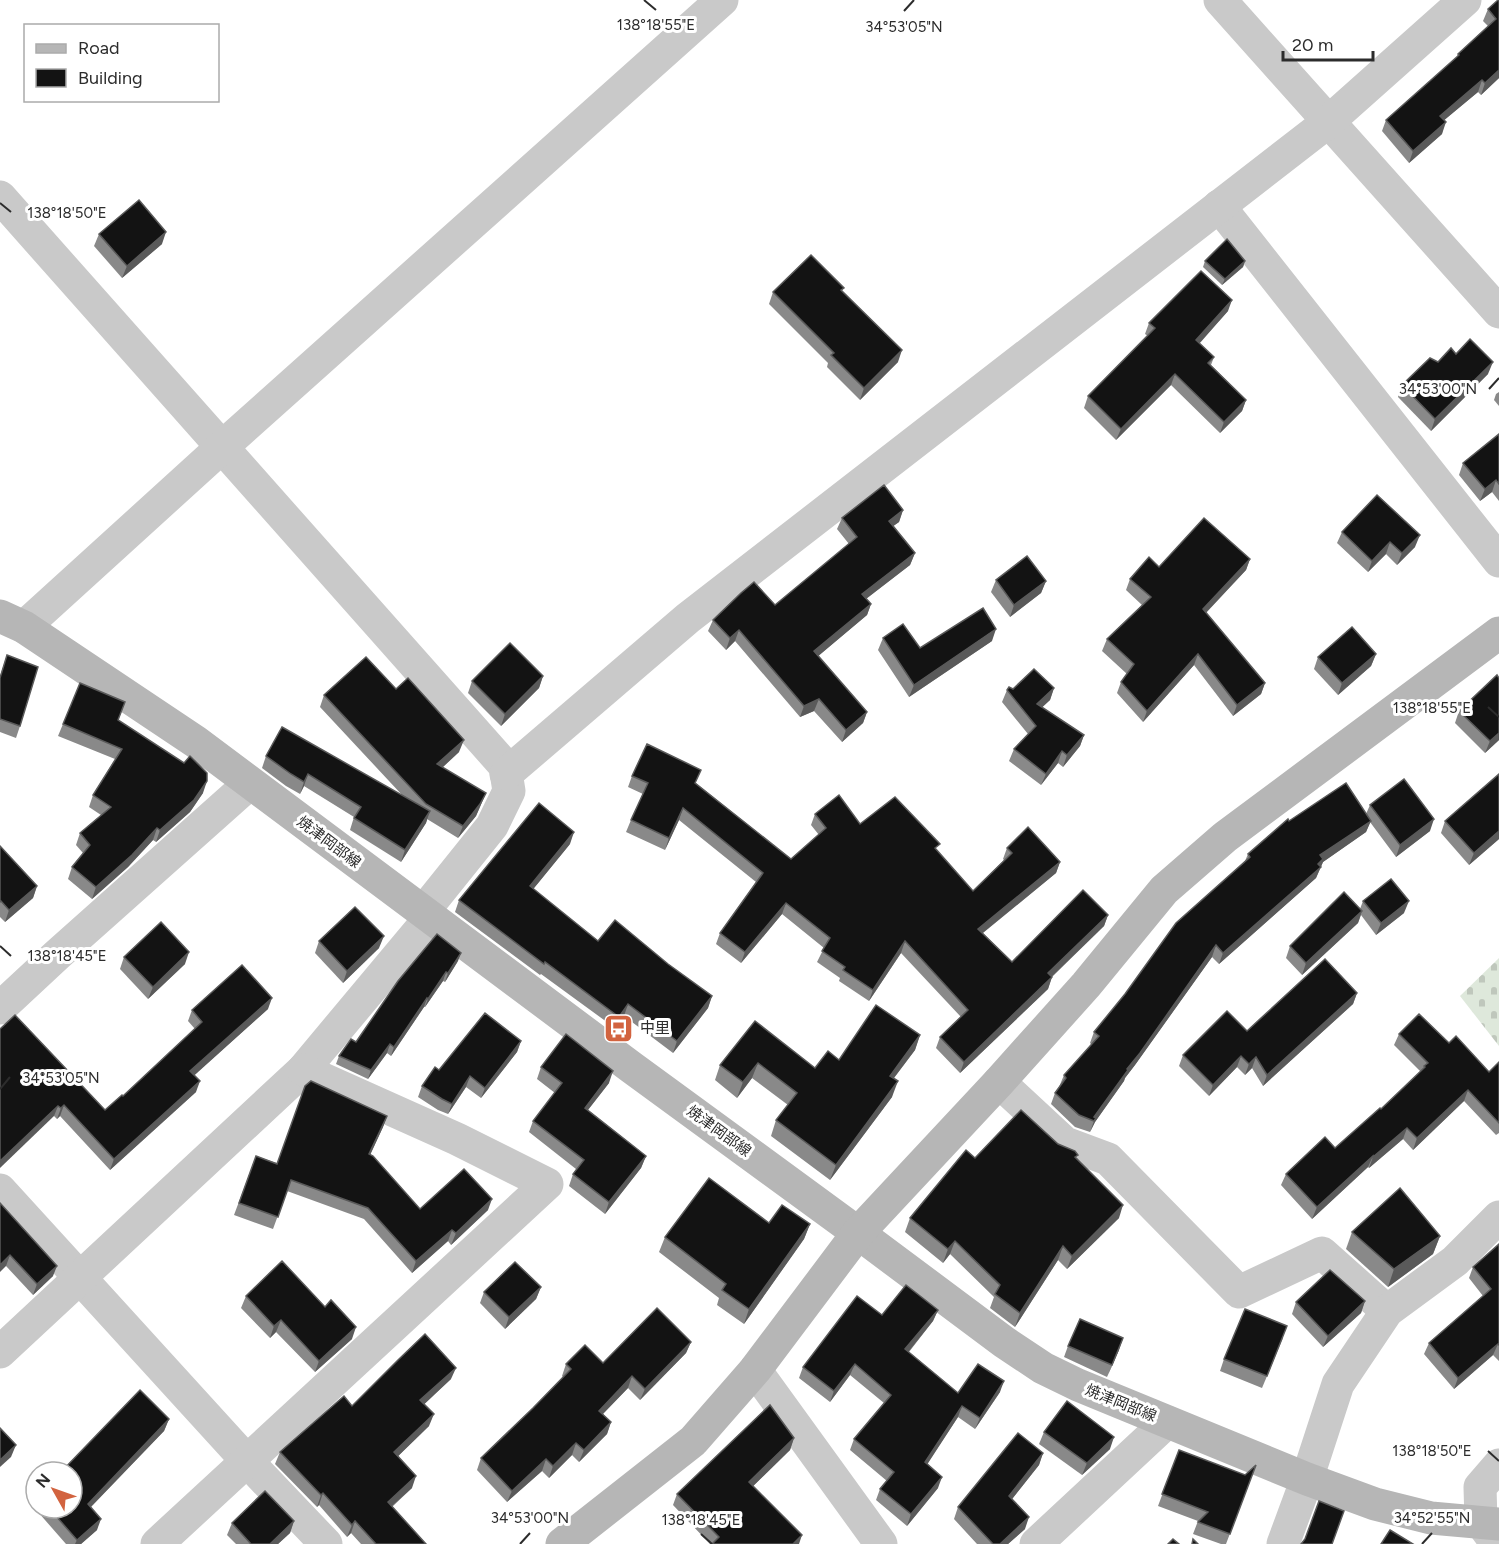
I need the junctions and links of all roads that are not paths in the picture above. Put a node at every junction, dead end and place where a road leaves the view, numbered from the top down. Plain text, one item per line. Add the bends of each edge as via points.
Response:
1 (722, 0) edge
2 (1220, 0) edge
3 (1465, 0) edge
4 (1328, 122) junction
5 (0, 197) edge
6 (1219, 206) junction
7 (1499, 312) edge
8 (222, 447) junction
9 (1499, 561) edge
10 (12, 622) edge
11 (1499, 633) edge
12 (506, 774) junction
13 (250, 783) junction
14 (427, 915) junction
15 (0, 1008) edge
16 (303, 1070) junction
17 (999, 1082) junction
18 (0, 1191) edge
19 (1499, 1217) edge
20 (858, 1233) junction
21 (80, 1278) junction
22 (1387, 1311) junction
23 (0, 1352) edge
24 (755, 1370) junction
25 (1167, 1422) junction
26 (247, 1461) junction
27 (1499, 1465) edge
28 (1307, 1479) junction
29 (1492, 1530) edge
30 (157, 1544) edge
31 (326, 1544) edge
32 (562, 1544) edge
33 (881, 1544) edge
34 (1036, 1544) edge
35 (1283, 1544) edge

1 - 8 street
2 - 4 street
3 - 4 street
4 - 6 street
4 - 7 street
5 - 8 street
6 - 9 street
6 - 12 street via 688,618
8 - 10 street
8 - 12 street via 505,766
10 - 13 main road, 焼津岡部線 via 196,742
11 - 17 main road via 1225,837 1164,890 1086,986
12 - 14 street via 509,791 492,826
13 - 14 main road, 焼津岡部線
13 - 15 street
14 - 16 street
14 - 20 main road, 焼津岡部線
16 - 21 street
16 - 26 street via 548,1184
17 - 20 main road
17 - 22 street via 1065,1143 1108,1159 1239,1293 1322,1253
18 - 21 street
19 - 22 street via 1455,1261
20 - 24 main road
20 - 25 main road, 焼津岡部線 via 1043,1368
21 - 23 street
21 - 26 street
22 - 28 street via 1338,1384
24 - 32 main road via 693,1441
24 - 33 street
25 - 28 main road, 焼津岡部線
25 - 34 street
26 - 30 street
26 - 31 street
27 - 29 street via 1480,1487
28 - 29 main road, 焼津岡部線 via 1375,1503
28 - 35 street

